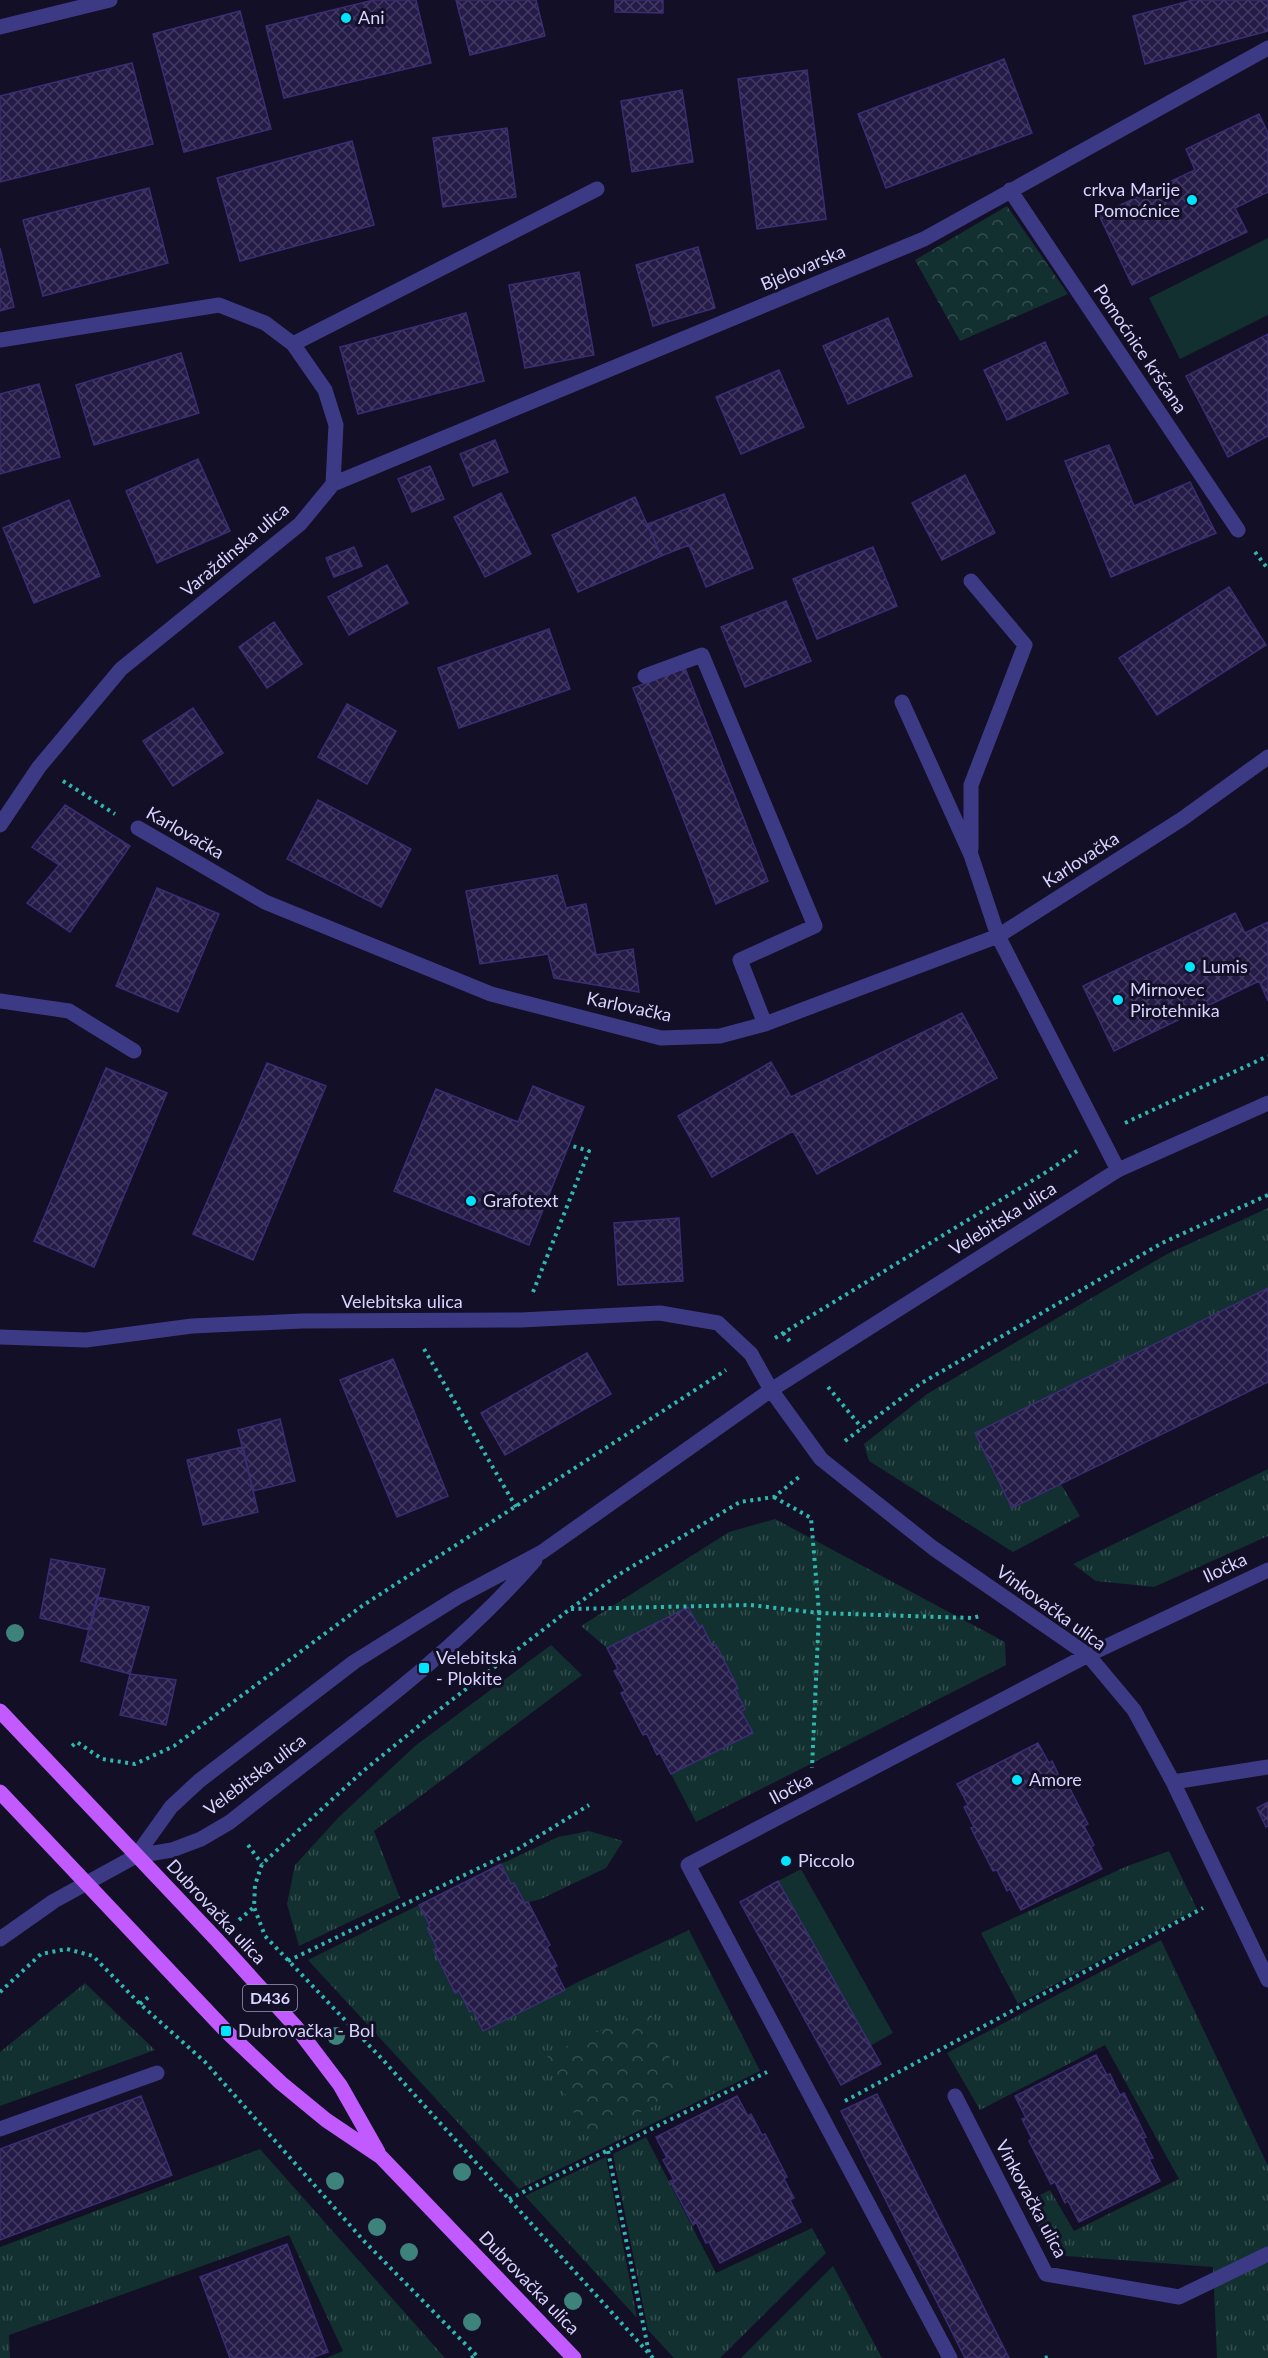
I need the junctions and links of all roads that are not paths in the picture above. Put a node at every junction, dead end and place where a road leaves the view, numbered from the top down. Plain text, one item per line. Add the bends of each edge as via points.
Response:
1 (110, 0) edge
2 (0, 27) edge
3 (1268, 48) edge
4 (597, 189) dead end
5 (1010, 190) junction
6 (0, 340) edge
7 (293, 344) junction
8 (333, 484) junction
9 (1238, 530) dead end
10 (971, 581) dead end
11 (645, 676) dead end
12 (902, 702) dead end
13 (1268, 757) edge
14 (0, 825) edge
15 (138, 828) road end
16 (971, 855) junction
17 (998, 936) junction
18 (0, 1001) edge
19 (765, 1024) junction
20 (134, 1051) dead end
21 (1268, 1103) edge
22 (1118, 1170) junction
23 (0, 1337) edge
24 (771, 1390) junction
25 (542, 1552) junction
26 (1268, 1570) edge
27 (1088, 1655) junction
28 (0, 1711) edge
29 (1268, 1767) edge
30 (1173, 1782) junction
31 (0, 1792) edge
32 (136, 1856) junction
33 (86, 1883) junction
34 (0, 1939) edge
35 (1268, 1980) edge
36 (157, 2073) dead end
37 (955, 2096) dead end
38 (0, 2129) edge
39 (381, 2157) junction
40 (1268, 2254) edge
41 (574, 2358) edge
42 (950, 2358) edge

1 - 2 street
3 - 5 street, Bjelovarska
4 - 7 street
5 - 8 street, Bjelovarska via 924,239
5 - 9 street, Pomoćnice kršćana
6 - 7 street via 219,304 265,323
7 - 8 street via 325,390 336,425
8 - 14 street, Varaždinska ulica via 300,524 121,669 39,766
10 - 16 street via 1025,645 971,785
11 - 19 street via 702,656 816,926 740,960
12 - 16 street
13 - 17 street, Karlovačka via 1182,819
15 - 19 street, Karlovačka via 265,902 491,994 662,1038 720,1036
16 - 17 street
17 - 19 street, Karlovačka
17 - 22 street
18 - 20 street via 69,1011
21 - 22 street, Velebitska ulica
22 - 24 street, Velebitska ulica
23 - 24 street, Velebitska ulica via 86,1340 192,1326 521,1320 660,1312 718,1323 751,1354
24 - 25 street, Velebitska ulica
24 - 27 street, Vinkovačka ulica via 821,1459 933,1548
25 - 32 street, Velebitska ulica via 458,1597 354,1662 199,1781 171,1807
25 - 32 street, Velebitska ulica via 477,1623 230,1822 172,1850
26 - 27 street, Iločka
27 - 30 street, Vinkovačka ulica via 1134,1710
27 - 42 street, Iločka via 688,1865
28 - 32 main road, Dubrovačka ulica / D436
29 - 30 street
30 - 35 street, Vinkovačka ulica
31 - 33 main road, Dubrovačka ulica / D436
32 - 33 street, Velebitska ulica
32 - 39 main road, Dubrovačka ulica / D436 via 296,2027 340,2085
33 - 34 street, Velebitska ulica
33 - 39 main road, Dubrovačka ulica / D436 via 226,2031 281,2083
36 - 38 street
37 - 40 street, Vinkovačka ulica via 1046,2274 1179,2297
39 - 41 main road, Dubrovačka ulica / D436

